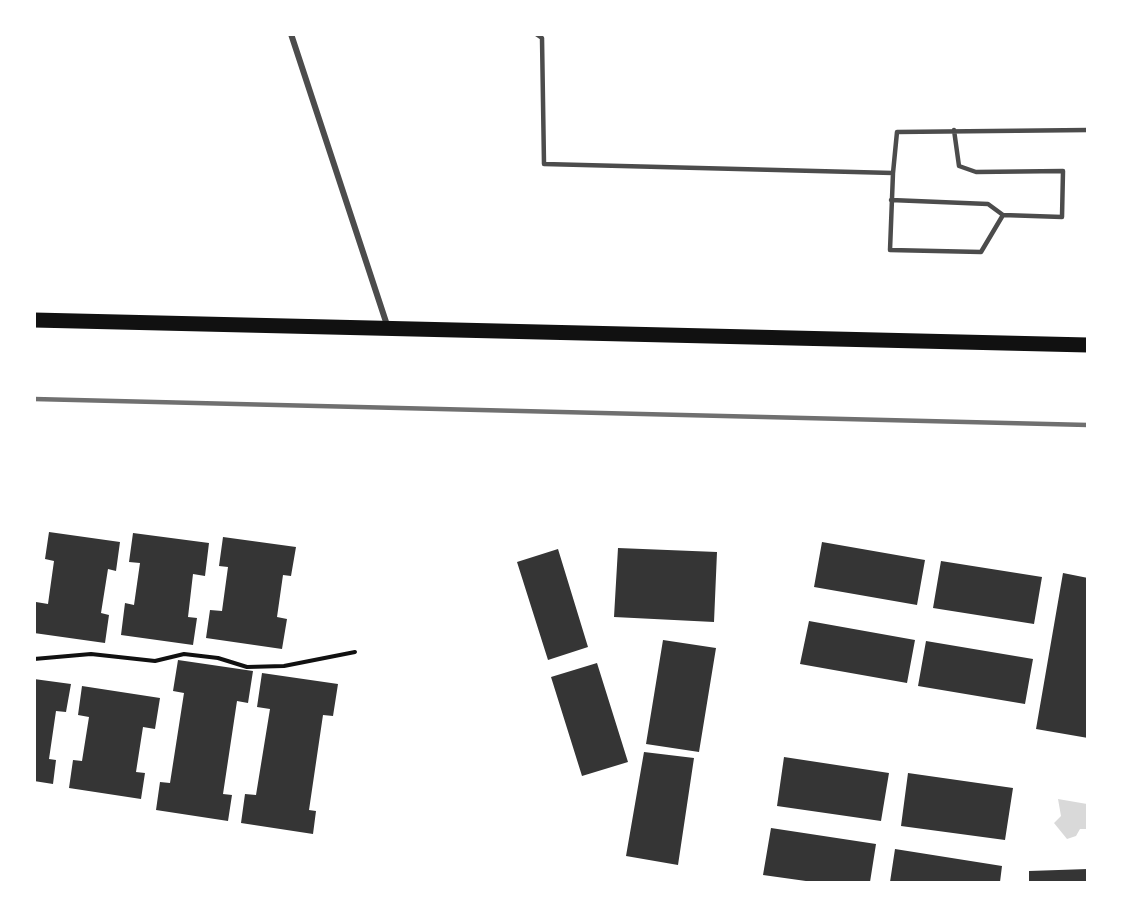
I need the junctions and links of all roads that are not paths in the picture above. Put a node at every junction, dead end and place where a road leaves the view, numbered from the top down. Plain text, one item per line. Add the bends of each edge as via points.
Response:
1 (291, 34) edge
2 (536, 34) edge
3 (954, 130) junction
4 (1088, 130) edge
5 (893, 173) junction
6 (891, 200) junction
7 (1003, 214) junction
8 (34, 320) edge
9 (388, 329) junction
10 (1088, 345) edge

1 - 9 street
2 - 5 lane via 542,38 544,164
3 - 4 lane
3 - 5 lane via 897,132
3 - 7 lane via 959,166 976,172 1063,171 1062,217
5 - 6 lane
6 - 7 lane via 988,204
6 - 7 lane via 890,250 981,252
8 - 9 main road
9 - 10 main road

